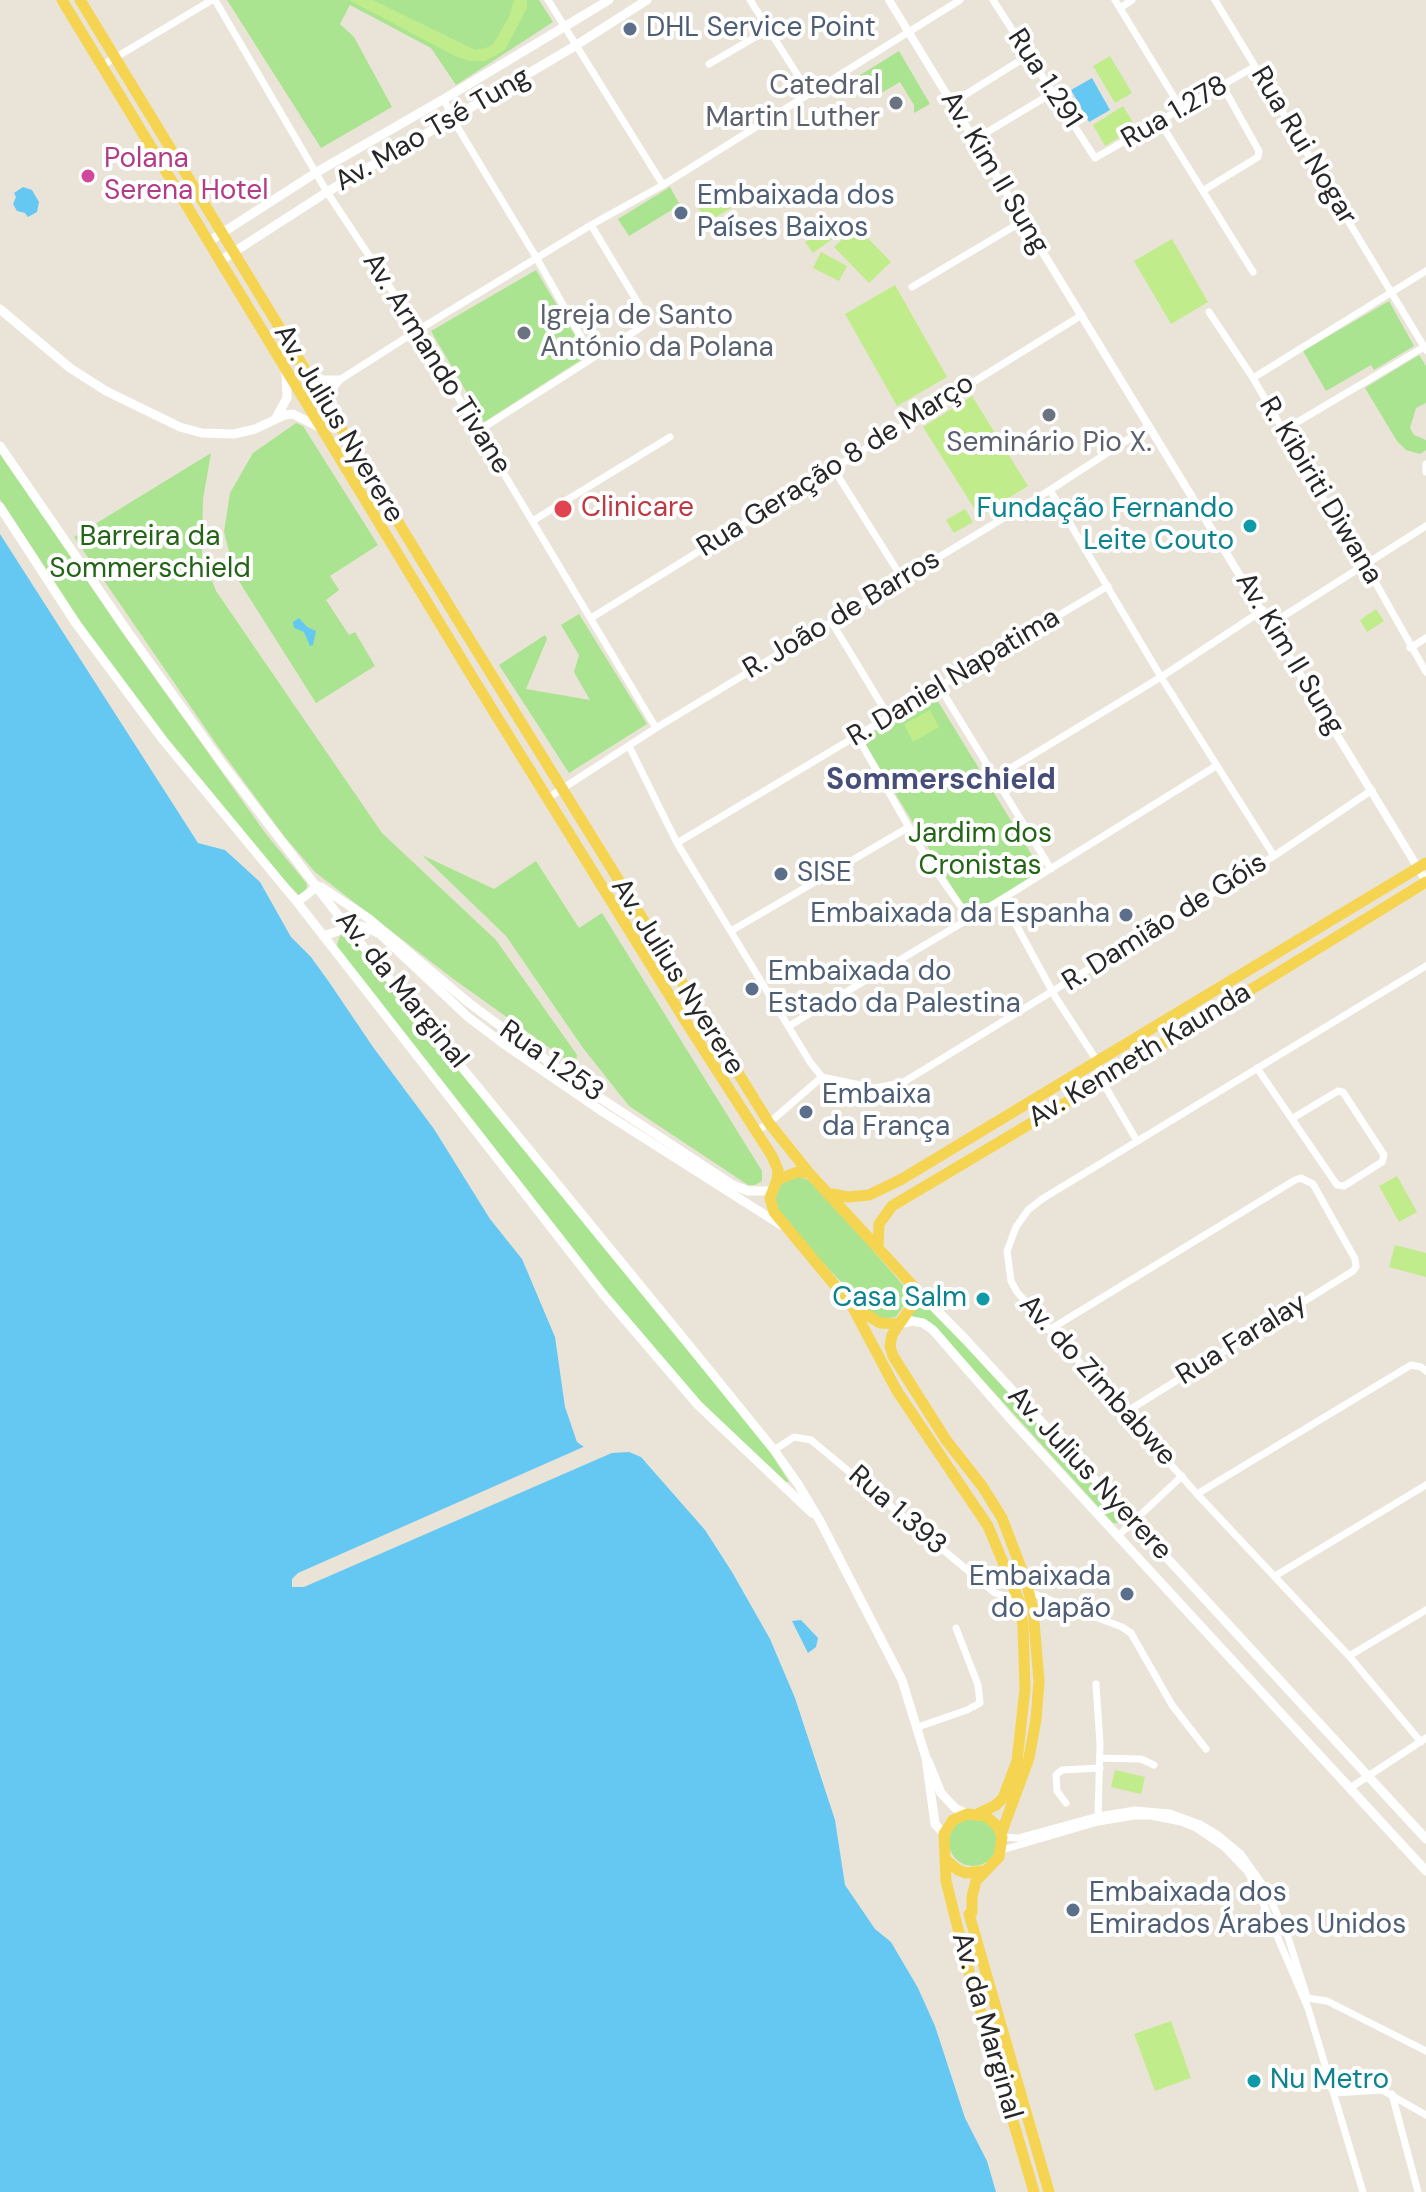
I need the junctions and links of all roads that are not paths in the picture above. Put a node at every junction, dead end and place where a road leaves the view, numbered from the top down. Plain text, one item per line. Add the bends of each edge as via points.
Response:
1 (62, 0) edge
2 (80, 0) edge
3 (213, 0) edge
4 (548, 0) edge
5 (609, 0) edge
6 (647, 0) edge
7 (750, 0) edge
8 (889, 0) edge
9 (960, 0) edge
10 (993, 0) edge
11 (1132, 0) edge
12 (1215, 0) edge
13 (1117, 4) edge
14 (564, 27) junction
15 (769, 29) junction
16 (908, 31) junction
17 (575, 46) junction
18 (1029, 55) junction
19 (116, 57) junction
20 (709, 64) dead end
21 (103, 65) junction
22 (1254, 67) junction
23 (1222, 85) junction
24 (1054, 92) junction
25 (809, 93) junction
26 (444, 99) junction
27 (952, 103) junction
28 (1182, 110) junction
29 (452, 118) junction
30 (1160, 122) junction
31 (974, 140) junction
32 (1095, 158) joint
33 (317, 172) junction
34 (663, 185) junction
35 (1204, 190) junction
36 (327, 192) junction
37 (1023, 221) junction
38 (591, 225) junction
39 (221, 232) junction
40 (208, 242) junction
41 (233, 252) junction
42 (536, 257) junction
43 (220, 261) junction
44 (1426, 271) edge
45 (1253, 272) dead end
46 (912, 287) dead end
47 (1391, 293) junction
48 (2, 310) edge
49 (1209, 312) dead end
50 (1082, 315) junction
51 (418, 330) junction
52 (291, 346) junction
53 (1101, 346) joint
54 (1425, 349) edge
55 (276, 355) junction
56 (593, 358) junction
57 (305, 370) junction
58 (286, 371) junction
59 (1253, 378) junction
60 (341, 379) junction
61 (327, 406) junction
62 (273, 420) junction
63 (1149, 426) junction
64 (321, 428) junction
65 (1284, 430) junction
66 (478, 431) junction
67 (670, 437) dead end
68 (350, 444) junction
69 (0, 446) edge
70 (336, 452) junction
71 (1426, 464) edge
72 (833, 468) junction
73 (1426, 472) edge
74 (1050, 490) junction
75 (0, 507) edge
76 (534, 520) junction
77 (1426, 526) edge
78 (419, 557) junction
79 (1365, 564) junction
80 (405, 565) junction
81 (902, 578) junction
82 (1108, 586) junction
83 (1263, 610) junction
84 (591, 618) junction
85 (831, 621) junction
86 (1271, 624) junction
87 (1426, 638) edge
88 (1410, 648) junction
89 (1426, 672) edge
90 (491, 675) junction
91 (1161, 677) junction
92 (476, 683) junction
93 (939, 686) junction
94 (889, 717) junction
95 (656, 728) junction
96 (857, 736) junction
97 (629, 746) junction
98 (1216, 766) junction
99 (996, 777) junction
100 (562, 789) junction
101 (1372, 790) junction
102 (548, 798) junction
103 (909, 827) junction
104 (677, 843) junction
105 (1274, 856) junction
106 (1422, 865) edge
107 (1051, 869) junction
108 (1426, 881) edge
109 (318, 886) junction
110 (1002, 899) junction
111 (297, 902) junction
112 (632, 904) junction
113 (618, 912) junction
114 (969, 918) junction
115 (348, 928) junction
116 (731, 931) junction
117 (323, 936) junction
118 (1426, 966) edge
119 (1054, 992) junction
120 (700, 1014) junction
121 (686, 1022) junction
122 (789, 1026) junction
123 (1097, 1061) junction
124 (1257, 1068) junction
125 (822, 1077) junction
126 (1102, 1081) junction
127 (1293, 1118) junction
128 (769, 1123) junction
129 (755, 1132) junction
130 (1137, 1141) junction
131 (809, 1173) junction
132 (774, 1186) junction
133 (831, 1194) junction
134 (784, 1226) junction
135 (878, 1247) junction
136 (913, 1286) junction
137 (852, 1306) junction
138 (899, 1324) junction
139 (1049, 1330) junction
140 (1424, 1369) edge
141 (1126, 1412) junction
142 (774, 1450) junction
143 (1182, 1476) junction
144 (1426, 1485) edge
145 (1197, 1494) junction
146 (820, 1521) junction
147 (1135, 1522) junction
148 (1118, 1536) junction
149 (1275, 1576) junction
150 (1029, 1592) junction
151 (1019, 1601) junction
152 (1426, 1610) edge
153 (956, 1628) dead end
154 (1349, 1656) junction
155 (1096, 1684) dead end
156 (918, 1727) junction
157 (1424, 1740) edge
158 (1206, 1749) dead end
159 (926, 1758) junction
160 (1100, 1758) junction
161 (1154, 1765) dead end
162 (1100, 1768) junction
163 (1369, 1776) junction
164 (1350, 1788) junction
165 (1066, 1803) dead end
166 (973, 1814) junction
167 (1098, 1816) junction
168 (944, 1834) junction
169 (1001, 1836) junction
170 (1426, 1839) edge
171 (1002, 1850) junction
172 (945, 1859) junction
173 (983, 1871) junction
174 (1426, 1871) edge
175 (1307, 1998) junction
176 (1308, 2008) junction
177 (1426, 2051) edge
178 (1335, 2093) junction
179 (1392, 2094) junction
180 (1426, 2115) edge
181 (1034, 2192) edge
182 (1049, 2192) edge
183 (1363, 2192) edge
184 (1418, 2192) edge

1 - 21 main road, Av. Julius Nyerere
2 - 19 main road, Av. Julius Nyerere
3 - 19 street
3 - 33 street, Av. Armando Tivane
4 - 14 street
5 - 14 main road, Av. Mao Tsé Tung
6 - 17 main road, Av. Mao Tsé Tung
7 - 15 street
8 - 16 street, Av. Kim II Sung
9 - 16 street
10 - 18 street, Rua 1.291
11 - 13 street
12 - 22 street, Rua Rui Nogar
13 - 28 street
14 - 17 street
14 - 26 main road, Av. Mao Tsé Tung
15 - 20 street
15 - 25 street
16 - 25 street
16 - 27 street, Av. Kim II Sung
17 - 29 main road, Av. Mao Tsé Tung
17 - 34 street
18 - 24 street, Rua 1.291
18 - 27 street
19 - 21 street
19 - 39 main road, Av. Julius Nyerere
21 - 40 main road, Av. Julius Nyerere
22 - 23 street, Rua 1.278
22 - 47 street, Rua Rui Nogar
23 - 28 street, Rua 1.278
23 - 35 street via 1258,157
24 - 31 street
24 - 32 street, Rua 1.291
25 - 34 street
26 - 29 street
26 - 33 main road, Av. Mao Tsé Tung
27 - 31 street, Av. Kim II Sung
28 - 30 street, Rua 1.278
29 - 36 main road, Av. Mao Tsé Tung
29 - 42 street
30 - 32 street, Rua 1.278
30 - 35 street
31 - 37 street, Av. Kim II Sung
33 - 36 street, Av. Armando Tivane
33 - 39 main road, Av. Mao Tsé Tung
34 - 38 street
35 - 45 street
36 - 41 main road, Av. Mao Tsé Tung
36 - 51 street, Av. Armando Tivane
37 - 46 street
37 - 50 street, Av. Kim II Sung
38 - 42 street
38 - 56 street via 644,313 643,326
39 - 40 main road, Av. Mao Tsé Tung
39 - 41 main road, Av. Julius Nyerere
40 - 43 main road, Av. Julius Nyerere
41 - 43 main road, Av. Mao Tsé Tung
41 - 52 main road, Av. Julius Nyerere
42 - 51 street
42 - 56 street
43 - 55 main road, Av. Julius Nyerere
44 - 47 street
47 - 54 street, Rua Rui Nogar
47 - 59 street
48 - 62 main road via 70,368 180,427 234,434
49 - 59 street, R. Kibiriti Diwana
50 - 53 street, Av. Kim II Sung
50 - 72 street, Rua Geração 8 de Março
51 - 60 street
51 - 66 street, Av. Armando Tivane
52 - 55 main road
52 - 57 main road, Av. Julius Nyerere
53 - 63 street, Av. Kim Il Sung
54 - 65 street
55 - 58 main road, Av. Julius Nyerere
56 - 66 street
57 - 60 street via 323,379
57 - 61 main road, Av. Julius Nyerere
58 - 62 main road via 287,398
58 - 64 main road, Av. Julius Nyerere
59 - 65 street, R. Kibiriti Diwana
60 - 61 street
61 - 68 main road, Av. Julius Nyerere
62 - 64 main road via 293,414
63 - 74 street, R. João de Barros
63 - 83 street, Av. Kim Il Sung
64 - 70 main road, Av. Julius Nyerere
65 - 79 street, R. Kibiriti Diwana
66 - 76 street, Av. Armando Tivane
67 - 76 street
68 - 70 main road
68 - 78 main road, Av. Julius Nyerere
69 - 109 main road, Av. da Marginal via 215,754
70 - 80 main road, Av. Julius Nyerere
71 - 73 street
72 - 81 street
72 - 84 street, Rua Geração 8 de Março
74 - 81 street, R. João de Barros
74 - 82 street
75 - 111 main road, Av. da Marginal via 103,662
76 - 84 street, Av. Armando Tivane
77 - 79 street
78 - 80 main road
78 - 90 main road, Av. Julius Nyerere
79 - 86 street
79 - 88 street, R. Kibiriti Diwana
80 - 92 main road, Av. Julius Nyerere
81 - 85 street, R. João de Barros
82 - 91 street
82 - 93 street, R. Daniel Napatima
83 - 86 street, Av. Kim Il Sung
83 - 91 street
84 - 95 street, Av. Armando Tivane
85 - 94 street
85 - 95 street, R. João de Barros
86 - 101 street, Av. Kim Il Sung
87 - 88 street
88 - 89 street, R. Kibiriti Diwana
90 - 92 main road
90 - 100 main road, Av. Julius Nyerere
91 - 98 street
91 - 99 street
92 - 102 main road, Av. Julius Nyerere
93 - 94 street, R. Daniel Napatima
93 - 99 street
94 - 96 street, R. Daniel Napatima
95 - 97 street, R. João de Barros
96 - 103 street
96 - 104 street, R. Daniel Napatima
97 - 100 street, R. João de Barros
97 - 104 street
98 - 105 street
98 - 107 street
99 - 107 street
100 - 102 street, R. João de Barros
100 - 112 main road, Av. Julius Nyerere
101 - 105 street, R. Damião de Góis
101 - 106 street, Av. Kim Il Sung
102 - 113 main road, Av. Julius Nyerere
103 - 114 street
103 - 116 street
104 - 116 street
105 - 119 street, R. Damião de Góis
106 - 108 street, Av. Kim Il Sung
106 - 123 main road, Av. Kenneth Kaunda
107 - 110 street
108 - 126 main road, Av. Kenneth Kaunda
109 - 111 main road
109 - 115 main road, Av. da Marginal
109 - 132 main road, Rua 1.253 via 378,926 538,1055 733,1185 748,1191
110 - 114 street
110 - 119 street
111 - 117 main road, Av. da Marginal
112 - 113 main road
112 - 120 main road, Av. Julius Nyerere
113 - 121 main road, Av. Julius Nyerere
114 - 122 street
115 - 117 main road
115 - 134 main road via 362,926 380,934 501,1042
115 - 142 main road, Av. da Marginal
116 - 122 street
117 - 146 main road, Av. da Marginal via 645,1345 698,1405
118 - 124 street, Av. do Zimbabwe
119 - 123 street
119 - 125 street, R. Damião de Góis via 902,1083 874,1088
120 - 121 main road
120 - 128 main road, Av. Julius Nyerere
121 - 129 main road, Av. Julius Nyerere
122 - 125 street
123 - 126 street
123 - 133 main road, Av. Kenneth Kaunda via 888,1186 858,1197
124 - 127 street
124 - 130 street, Av. do Zimbabwe
125 - 128 street
126 - 130 street
126 - 135 main road, Av. Kenneth Kaunda via 892,1206 879,1224
127 - 127 street via 1339,1187 1382,1162 1384,1155 1341,1091
128 - 129 street
128 - 131 main road, Av. Julius Nyerere
129 - 132 main road, Av. Julius Nyerere via 776,1164
130 - 139 street, Av. do Zimbabwe via 1028,1210 1010,1240 1011,1281
131 - 132 main road via 797,1172
131 - 133 main road, Av. Julius Nyerere
132 - 134 main road, Av. Julius Nyerere via 771,1205
133 - 135 main road, Av. Julius Nyerere
134 - 137 main road, Av. Julius Nyerere
135 - 136 main road, Av. Julius Nyerere
136 - 138 main road via 913,1304
136 - 147 main road, Av. Julius Nyerere
137 - 138 main road via 880,1323
137 - 151 main road via 897,1391 988,1526
138 - 148 main road, Av. Julius Nyerere via 912,1321 933,1330
138 - 150 main road via 892,1335 893,1356 1002,1518
139 - 141 street, Av. do Zimbabwe
139 - 141 street, Rua Faralay via 1295,1180 1307,1180 1355,1259 1353,1271
140 - 145 street via 1411,1365
141 - 143 street, Av. do Zimbabwe
142 - 146 main road, Av. da Marginal
142 - 151 street, Rua 1.393 via 794,1437 819,1445 995,1593
143 - 145 street, Av. do Zimbabwe
143 - 147 street
144 - 149 street
145 - 149 street, Av. do Zimbabwe
146 - 156 main road, Av. da Marginal via 902,1680
147 - 148 street
147 - 163 main road, Av. Julius Nyerere
148 - 164 main road, Av. Julius Nyerere
149 - 154 street, Av. do Zimbabwe
150 - 158 street via 1131,1633 1172,1705
150 - 169 main road via 1037,1641 1036,1719
151 - 166 main road via 1025,1689 1017,1761 1003,1798
152 - 154 street
153 - 156 street via 980,1703
154 - 157 street, Av. do Zimbabwe
155 - 160 street
156 - 159 main road, Av. da Marginal
157 - 163 street
159 - 166 main road via 941,1793 955,1808
159 - 168 main road, Av. da Marginal via 935,1824
160 - 161 street via 1141,1759
160 - 162 street
162 - 165 street via 1056,1775 1057,1791
162 - 167 street
163 - 164 street
163 - 170 main road, Av. Julius Nyerere
164 - 174 main road, Av. Julius Nyerere
166 - 168 main road via 953,1820
166 - 169 main road via 993,1821
167 - 169 street via 1032,1835
167 - 175 street via 1135,1810 1170,1813 1228,1842 1253,1868 1272,1900
168 - 172 main road, Av. da Marginal
169 - 171 main road
171 - 173 main road, Av. da Marginal
171 - 176 street via 1134,1816 1196,1828 1247,1871
172 - 173 main road via 966,1873
172 - 181 main road, Av. da Marginal via 951,1904
173 - 182 main road, Av. da Marginal via 969,1914
175 - 176 street
175 - 177 street via 1327,2001
176 - 178 street
178 - 179 street
178 - 183 street
179 - 180 street
179 - 184 street

